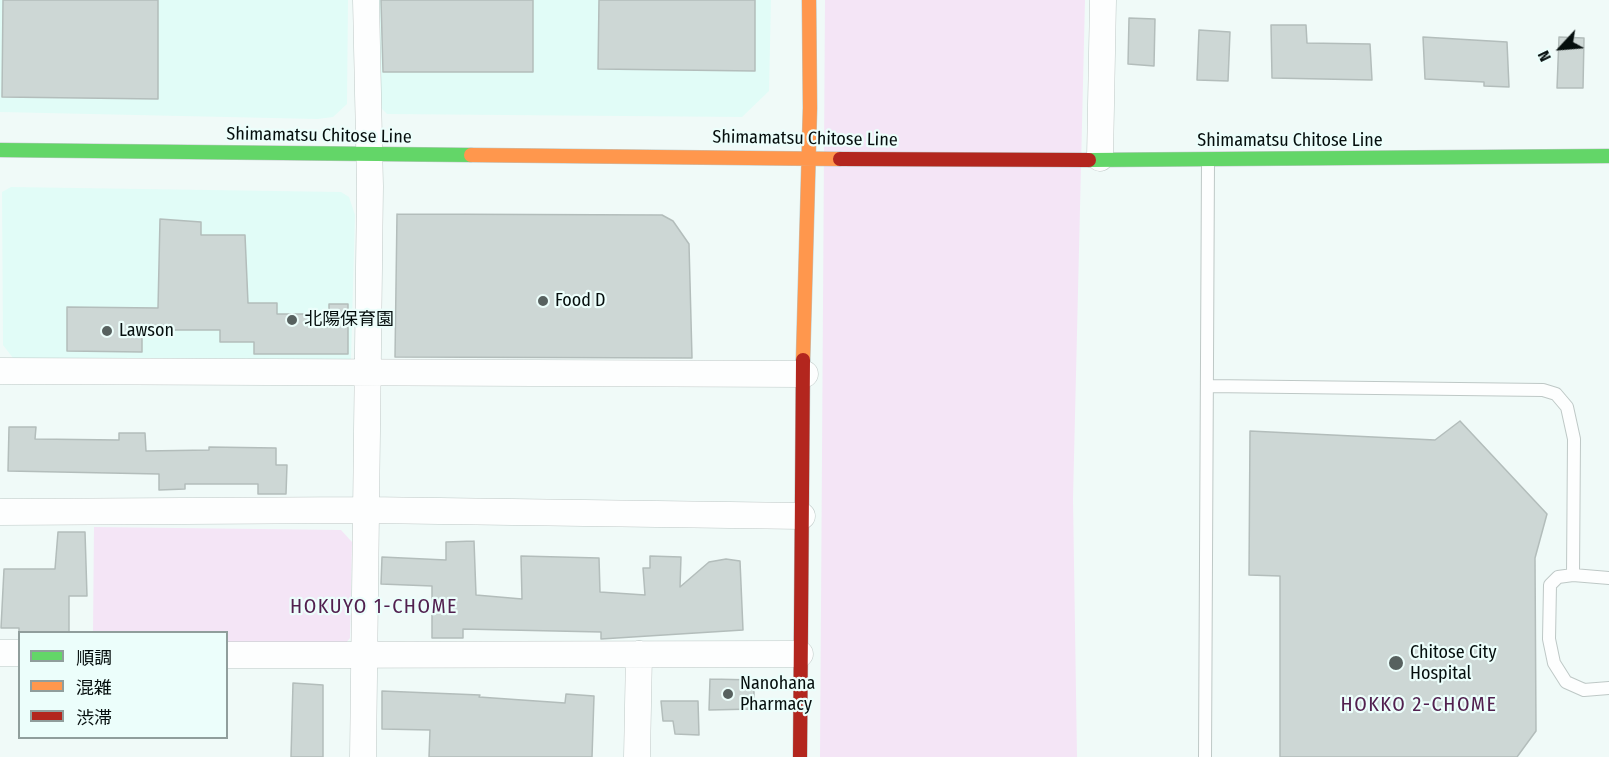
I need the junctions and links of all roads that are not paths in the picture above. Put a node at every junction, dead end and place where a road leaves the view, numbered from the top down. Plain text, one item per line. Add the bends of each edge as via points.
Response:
1 (366, 0) edge
2 (809, 0) edge
3 (1103, 0) edge
4 (0, 150) edge
5 (369, 154) junction
6 (1609, 156) edge
7 (809, 157) junction
8 (1100, 158) junction
9 (1208, 160) junction
10 (0, 371) edge
11 (369, 373) junction
12 (805, 374) junction
13 (1208, 386) junction
14 (367, 510) junction
15 (0, 512) edge
16 (802, 516) junction
17 (1573, 575) junction
18 (1609, 578) edge
19 (0, 653) edge
20 (18, 653) edge
21 (639, 654) junction
22 (800, 654) junction
23 (228, 655) edge
24 (364, 656) junction
25 (1609, 688) edge
26 (363, 757) edge
27 (638, 757) edge
28 (800, 757) edge
29 (1204, 757) edge

1 - 5 street
2 - 7 main road
3 - 8 street
4 - 5 main road, Shimamatsu Chitose Line
5 - 7 main road, Shimamatsu Chitose Line
5 - 11 street
6 - 9 main road, Shimamatsu Chitose Line
7 - 8 main road, Shimamatsu Chitose Line
7 - 12 main road
8 - 9 main road, Shimamatsu Chitose Line
9 - 13 lane
10 - 11 street
11 - 12 street
11 - 14 street
12 - 16 main road
13 - 17 lane via 1543,390 1556,394 1567,407 1574,439
13 - 29 lane
14 - 15 street
14 - 16 street
14 - 24 street
16 - 22 main road
17 - 18 lane
17 - 25 lane via 1558,577 1550,585 1549,639 1554,663 1566,682 1584,690
19 - 20 street
21 - 22 street
21 - 24 street
21 - 27 street
22 - 28 main road
23 - 24 street
24 - 26 street

